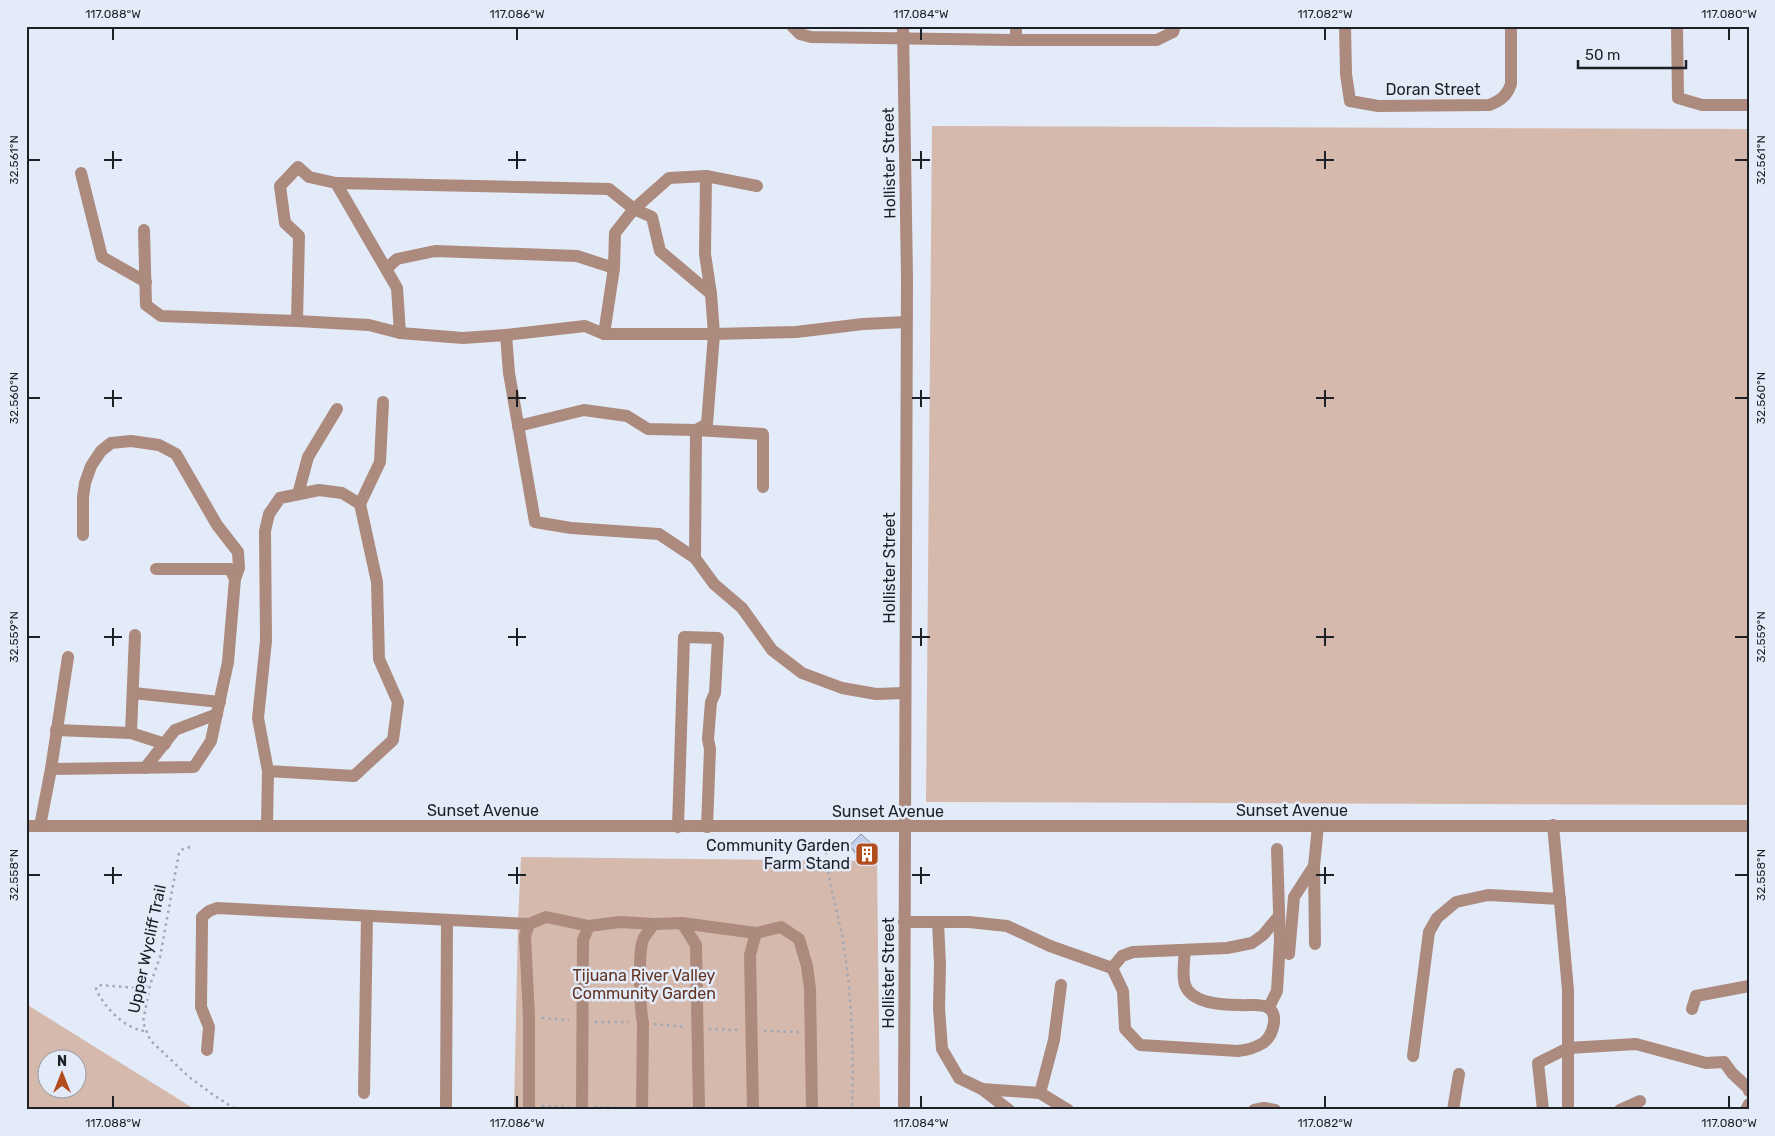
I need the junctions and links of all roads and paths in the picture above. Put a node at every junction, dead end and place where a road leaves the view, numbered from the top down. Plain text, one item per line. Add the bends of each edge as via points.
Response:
1 (792, 26) edge
2 (1016, 26) edge
3 (1175, 26) edge
4 (1345, 26) edge
5 (1511, 26) edge
6 (1678, 26) edge
7 (903, 32) edge
8 (1016, 40) junction
9 (1749, 105) edge
10 (81, 174) dead end
11 (706, 176) junction
12 (336, 183) junction
13 (757, 186) dead end
14 (634, 209) junction
15 (144, 230) dead end
16 (387, 268) junction
17 (614, 268) junction
18 (146, 282) junction
19 (711, 294) junction
20 (297, 321) junction
21 (906, 322) junction
22 (400, 333) junction
23 (604, 334) junction
24 (714, 334) junction
25 (506, 335) junction
26 (383, 402) dead end
27 (337, 409) dead end
28 (518, 426) junction
29 (696, 430) junction
30 (763, 487) dead end
31 (298, 494) junction
32 (360, 504) junction
33 (83, 535) dead end
34 (695, 558) junction
35 (156, 569) dead end
36 (235, 579) junction
37 (135, 635) dead end
38 (68, 657) dead end
39 (133, 693) junction
40 (905, 693) junction
41 (218, 708) junction
42 (56, 730) junction
43 (131, 733) junction
44 (165, 744) junction
45 (145, 768) junction
46 (51, 769) junction
47 (268, 771) junction
48 (1553, 825) junction
49 (26, 826) edge
50 (40, 826) junction
51 (267, 826) junction
52 (1318, 826) junction
53 (1749, 826) edge
54 (678, 827) junction
55 (707, 827) junction
56 (826, 827) junction
57 (904, 827) junction
58 (190, 847) dead end
59 (1278, 849) dead end
60 (1314, 866) junction
61 (1560, 899) junction
62 (367, 916) junction
63 (1279, 916) junction
64 (447, 920) junction
65 (904, 922) junction
66 (938, 922) junction
67 (529, 924) junction
68 (654, 924) junction
69 (682, 924) junction
70 (589, 926) junction
71 (756, 933) junction
72 (1315, 944) dead end
73 (1185, 950) junction
74 (1289, 954) dead end
75 (1112, 968) junction
76 (150, 985) junction
77 (1061, 985) dead end
78 (1749, 986) edge
79 (1269, 1007) junction
80 (1692, 1009) dead end
81 (529, 1017) junction
82 (583, 1022) junction
83 (643, 1023) junction
84 (697, 1028) junction
85 (752, 1030) junction
86 (145, 1031) junction
87 (810, 1032) junction
88 (1568, 1048) junction
89 (207, 1050) dead end
90 (1413, 1056) dead end
91 (1459, 1074) dead end
92 (982, 1089) junction
93 (1749, 1090) edge
94 (1040, 1092) junction
95 (364, 1094) dead end
96 (1640, 1101) dead end
97 (1749, 1104) edge
98 (238, 1110) edge
99 (446, 1110) edge
100 (529, 1110) edge
101 (582, 1110) edge
102 (642, 1110) edge
103 (699, 1110) edge
104 (752, 1110) edge
105 (812, 1110) edge
106 (852, 1110) edge
107 (904, 1110) edge
108 (1009, 1110) edge
109 (1068, 1110) edge
110 (1254, 1110) edge
111 (1275, 1110) edge
112 (1453, 1110) edge
113 (1543, 1110) edge
114 (1568, 1110) edge
115 (1620, 1110) edge
116 (1746, 1110) edge

1 - 7 street via 800,34 811,37
2 - 8 street
3 - 8 street via 1173,32 1157,40
4 - 5 street, Doran Street via 1350,101 1378,106 1489,106 1498,102 1508,93 1510,84
6 - 9 street via 1678,98 1702,105
7 - 8 street
7 - 21 street, Hollister Street
10 - 18 street via 102,257
11 - 13 street
11 - 14 street via 669,178
11 - 19 street via 705,254
12 - 14 street via 609,189
12 - 16 street
12 - 20 street via 309,177 298,168 280,186 285,223 299,236
14 - 17 street via 615,233
14 - 19 street via 652,217 660,251
15 - 18 street
16 - 17 street via 397,259 435,251 577,256
16 - 22 street via 397,288
17 - 23 street
18 - 20 street via 146,305 162,316
19 - 24 street
20 - 22 street via 369,325
21 - 24 street via 796,332
21 - 40 street, Hollister Street
22 - 25 street via 463,338
23 - 24 street
23 - 25 street via 585,326
24 - 29 street via 707,424
25 - 28 street
26 - 32 street via 380,462
27 - 31 street via 308,458
28 - 29 street via 584,410 627,416 648,429
28 - 34 street via 535,522 571,528 659,534
29 - 30 street via 763,434
29 - 34 street
31 - 32 street via 319,490 342,493
31 - 47 street via 280,498 269,514 266,531 266,641 258,718
32 - 47 street via 376,582 379,659 398,702 393,740 354,776
33 - 36 street via 85,482 101,451 111,443 159,445 176,454 217,525 238,552 239,568
34 - 40 street via 714,584 742,608 772,650 802,673 842,688 876,694
35 - 36 street via 230,569
36 - 41 street via 228,662
37 - 39 street
38 - 42 street
39 - 41 street
39 - 43 street
40 - 57 street, Hollister Street
41 - 44 street via 175,730
41 - 45 street via 211,741 194,767
42 - 43 street
42 - 46 street
43 - 44 street
44 - 45 street
45 - 46 street
46 - 50 street
47 - 51 street
48 - 52 street, Sunset Avenue
48 - 53 street, Sunset Avenue
48 - 61 street
49 - 50 street, Sunset Avenue
50 - 51 street, Sunset Avenue
51 - 54 street, Sunset Avenue
52 - 57 street, Sunset Avenue
52 - 60 street
54 - 55 street, Sunset Avenue
54 - 55 street via 684,637 718,638 708,739
55 - 56 street, Sunset Avenue
56 - 57 street, Sunset Avenue
56 - 106 path via 829,883 843,940 852,1011
57 - 65 street, Hollister Street
58 - 76 path, Upper Wycliff Trail via 179,853 160,957
59 - 63 street
60 - 72 street
60 - 74 street via 1294,897
61 - 88 street via 1568,990
61 - 90 street via 1488,895 1456,902 1437,918 1429,932
62 - 64 street
62 - 89 street via 217,908 202,916 201,1007 208,1027
62 - 95 street
63 - 73 street via 1252,944
63 - 79 street via 1278,991
64 - 67 street
64 - 99 street
65 - 66 street
65 - 107 street, Hollister Street
66 - 75 street via 1007,926 1050,946
66 - 92 street via 942,1049 959,1078
67 - 70 street via 546,916
67 - 81 street via 525,936
68 - 69 street
68 - 70 street via 620,922
68 - 83 street via 642,941 640,1012
69 - 71 street
69 - 84 street via 696,945
70 - 82 street via 583,940
71 - 85 street via 750,955
71 - 87 street via 781,927 799,939 807,966
73 - 75 street via 1133,952 1122,956
73 - 79 street via 1185,984 1194,996 1215,1003
75 - 79 street via 1123,991 1125,1029 1140,1045 1238,1051 1253,1048 1264,1042 1272,1030 1273,1014
76 - 86 path, Upper Wycliff Trail via 143,1022
76 - 86 path via 138,988 99,984 96,989 101,1000 126,1023
77 - 94 street via 1054,1040
78 - 80 street via 1696,996
81 - 82 path
81 - 100 street
82 - 83 path
82 - 101 street
83 - 84 path
83 - 102 street
84 - 85 path
84 - 103 street
85 - 87 path
85 - 104 street
86 - 98 path, Upper Wycliff Trail via 150,1040 188,1076
87 - 105 street
88 - 93 street via 1636,1044 1706,1063 1724,1062
88 - 113 street via 1538,1063
88 - 114 street
91 - 112 street
92 - 94 street
92 - 108 street
94 - 109 street
96 - 115 street
97 - 116 street
110 - 111 street

